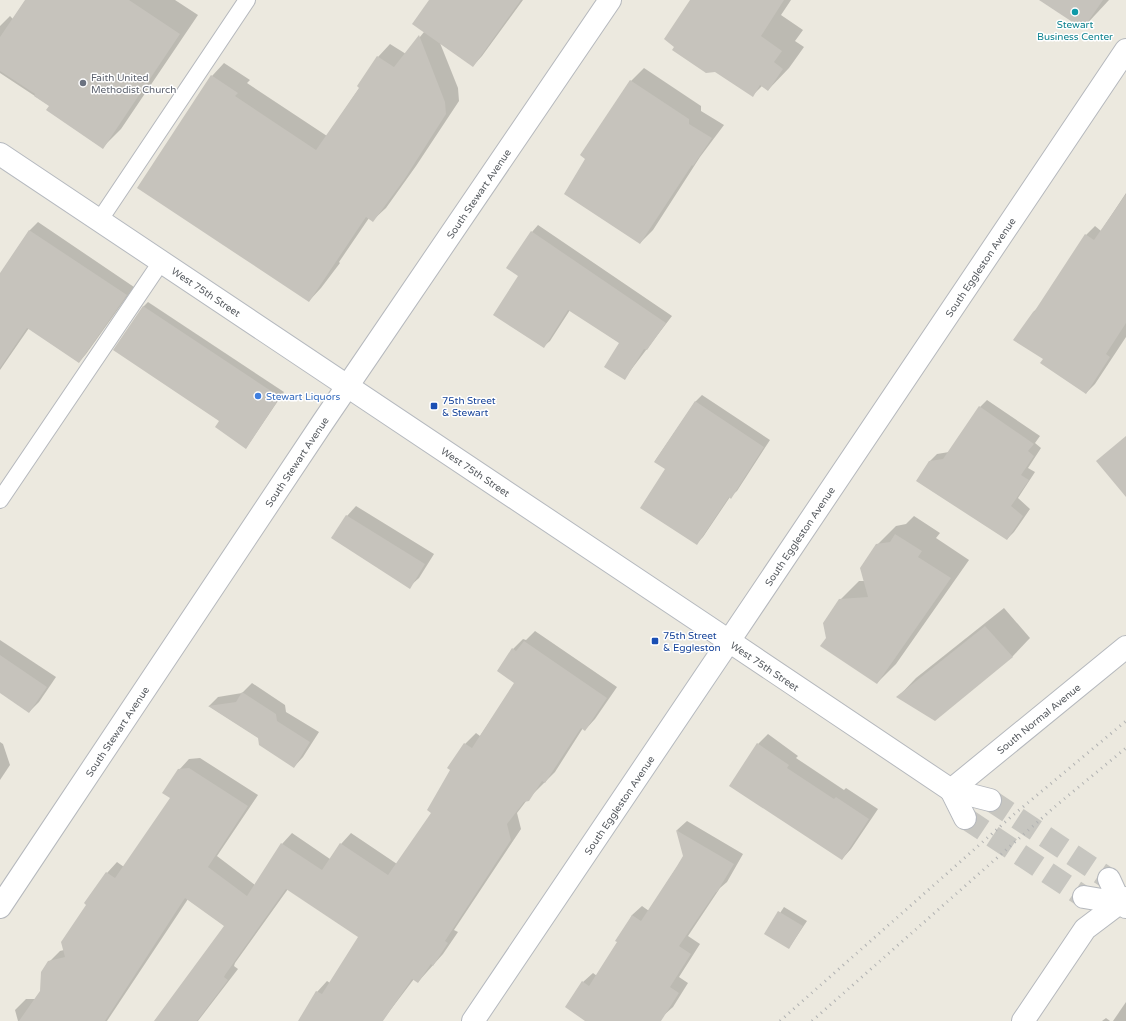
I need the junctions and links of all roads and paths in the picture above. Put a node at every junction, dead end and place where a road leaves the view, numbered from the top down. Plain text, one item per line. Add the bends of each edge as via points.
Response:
1 (247, 0) edge
2 (610, 0) edge
3 (1126, 50) edge
4 (0, 154) edge
5 (99, 221) junction
6 (161, 262) junction
7 (347, 386) junction
8 (0, 500) edge
9 (729, 641) junction
10 (1126, 647) edge
11 (951, 790) junction
12 (990, 800) tunnel mouth
13 (966, 818) tunnel mouth
14 (1109, 879) tunnel mouth
15 (1084, 897) tunnel mouth
16 (1124, 902) edge
17 (0, 907) edge
18 (472, 1021) edge
19 (1023, 1021) edge

1 - 5 lane
2 - 7 street, South Stewart Avenue
3 - 9 street, South Eggleston Avenue
4 - 5 street, West 75th Street
5 - 6 street, West 75th Street
6 - 7 street, West 75th Street
6 - 8 lane
7 - 9 street, West 75th Street
7 - 17 street, South Stewart Avenue
9 - 11 street, West 75th Street
9 - 18 street, South Eggleston Avenue
10 - 11 street, South Normal Avenue
11 - 12 street, West 75th Street
11 - 13 street, West 75th Street
14 - 16 street
15 - 16 street
16 - 19 street via 1085,929

